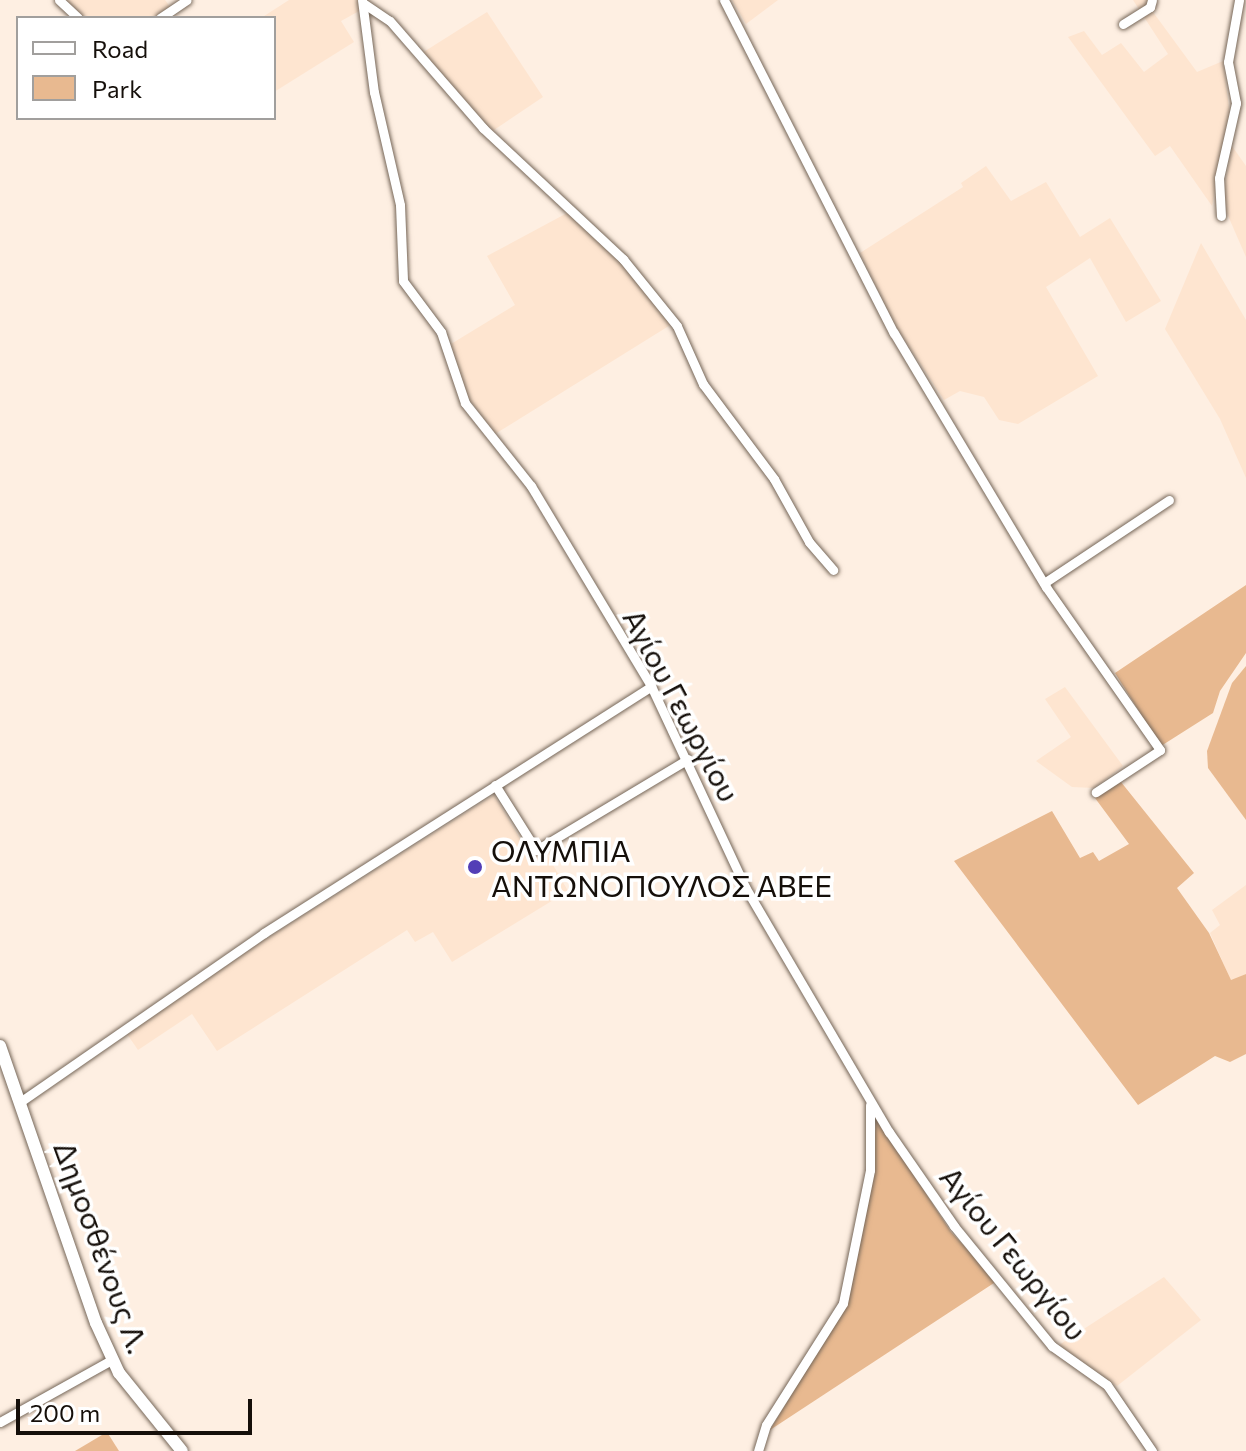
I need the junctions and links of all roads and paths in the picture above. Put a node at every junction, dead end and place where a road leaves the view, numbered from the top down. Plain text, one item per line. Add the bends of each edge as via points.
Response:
1 (59, 0) edge
2 (187, 0) edge
3 (724, 0) edge
4 (1152, 0) edge
5 (1239, 0) edge
6 (362, 2) edge
7 (76, 16) edge
8 (163, 16) edge
9 (1123, 24) dead end
10 (1221, 216) dead end
11 (1169, 500) dead end
12 (833, 570) dead end
13 (1044, 583) junction
14 (651, 686) junction
15 (688, 759) junction
16 (495, 785) junction
17 (1096, 792) dead end
18 (0, 1046) edge
19 (23, 1100) junction
20 (869, 1101) junction
21 (113, 1359) junction
22 (0, 1422) edge
23 (182, 1451) edge
24 (758, 1451) edge
25 (1152, 1451) edge

1 - 7 street
2 - 8 street
3 - 13 street via 894,333
4 - 9 street via 1150,7
5 - 10 street via 1228,62 1236,103 1219,178
6 - 12 street via 390,21 483,128 623,259 677,326 703,384
6 - 14 street, Αγίου Γεωργίου via 374,92 400,205 403,281 441,332 465,403 531,486
11 - 13 street
13 - 17 street via 1160,750
14 - 15 street, Αγίου Γεωργίου
14 - 16 street
15 - 16 street via 536,850
15 - 20 street, Αγίου Γεωργίου via 745,887
16 - 19 street via 188,983
18 - 19 street, Δημοσθένους Λ.
19 - 21 street, Δημοσθένους Λ.
20 - 24 street via 870,1170 843,1303 766,1425
20 - 25 street, Αγίου Γεωργίου via 954,1226 1000,1276 1052,1346 1107,1385
21 - 22 street
21 - 23 street, Δημοσθένους Λ.

